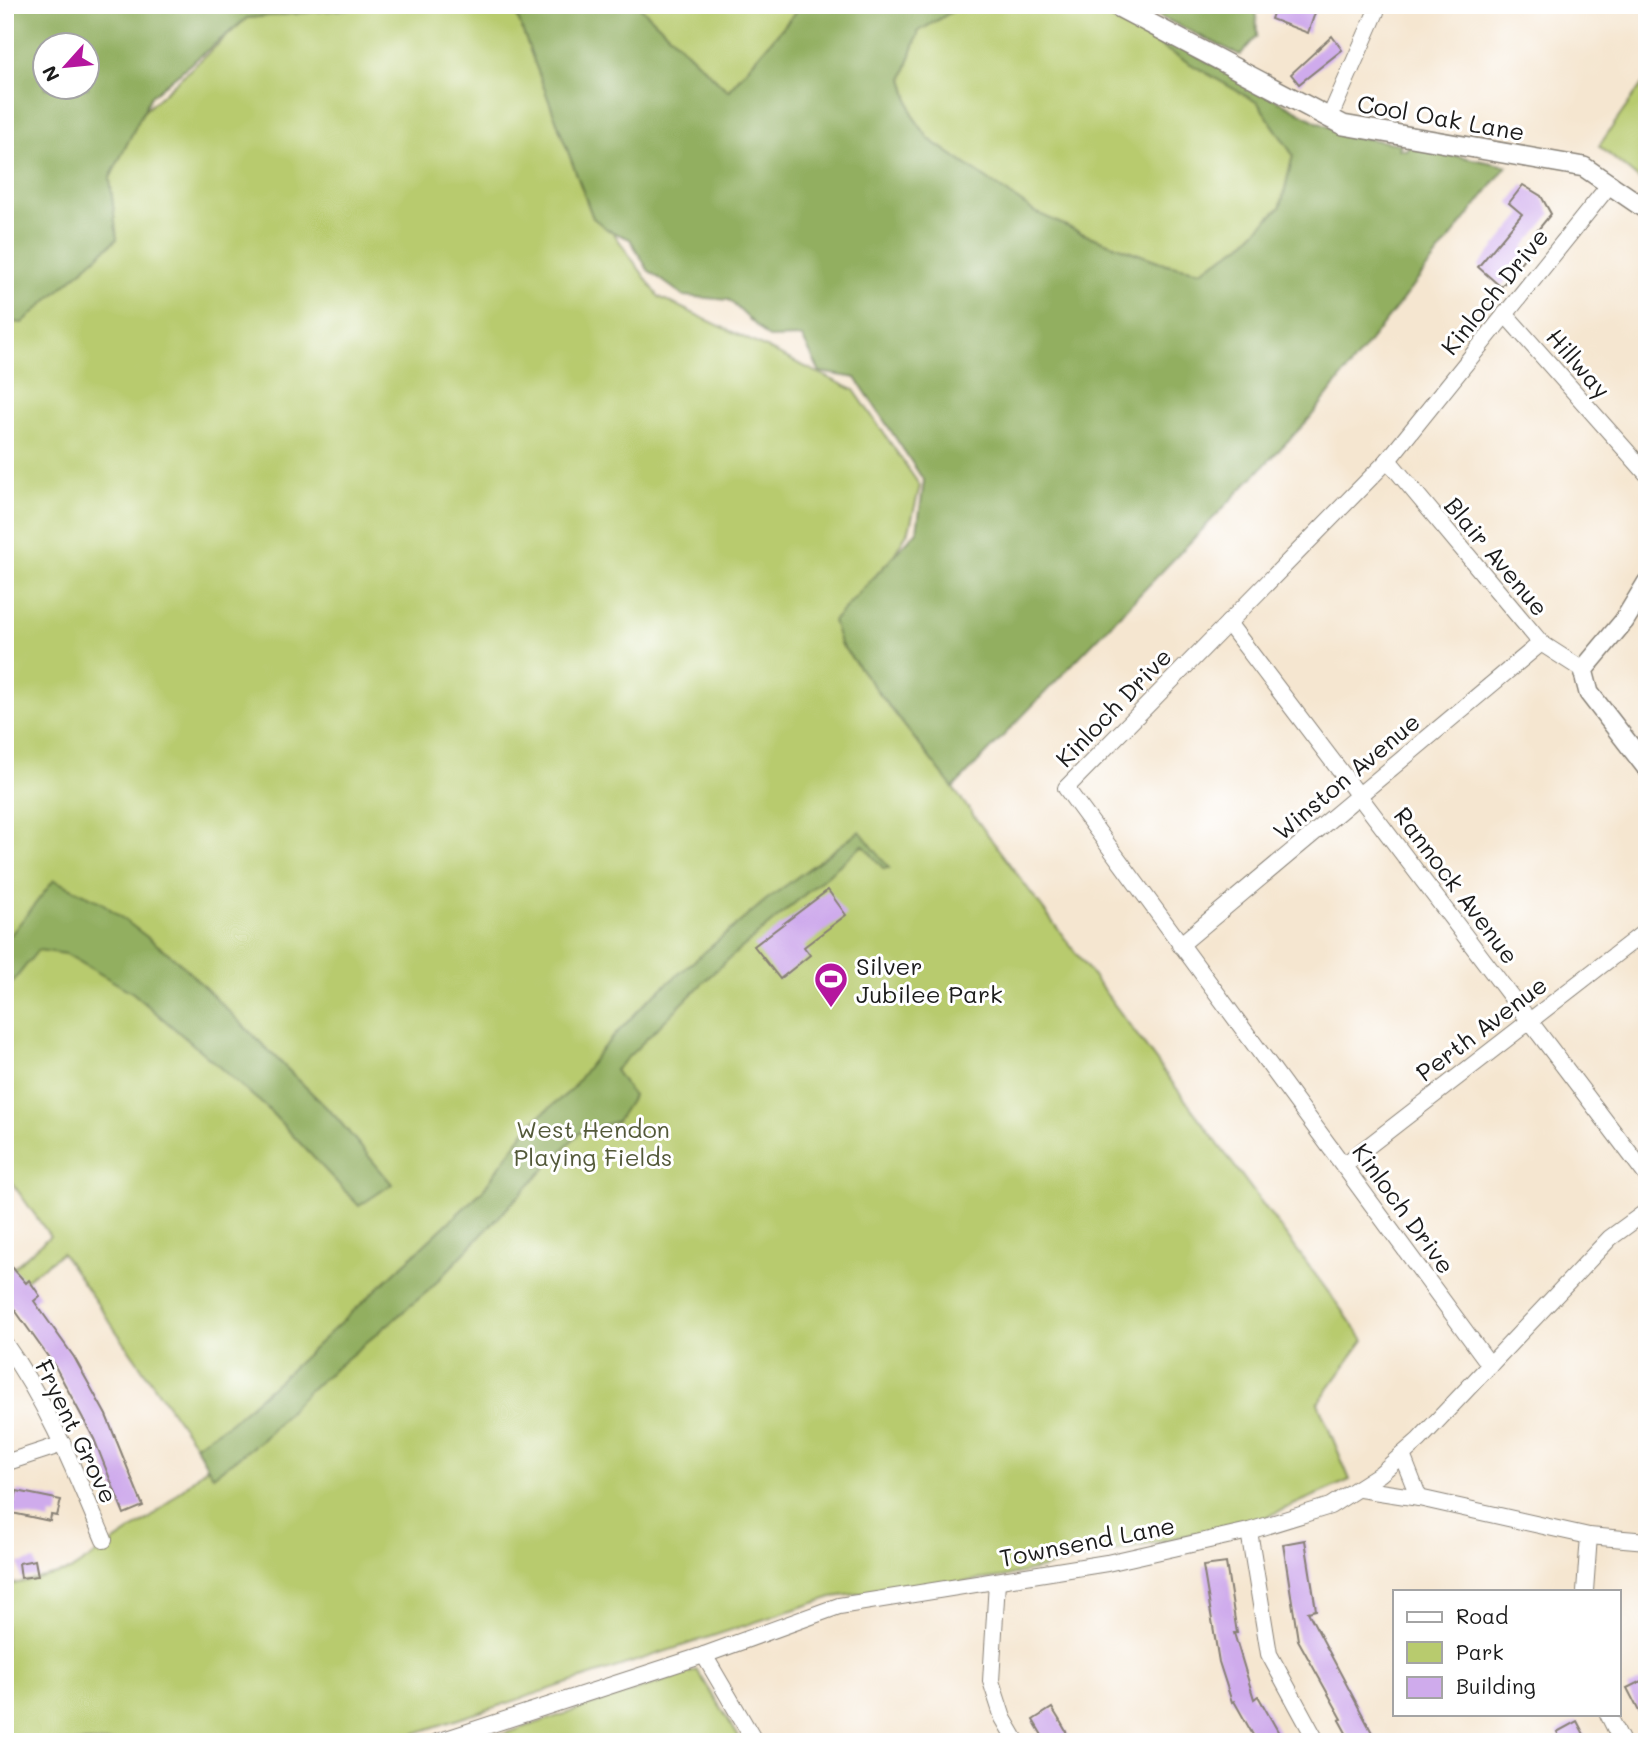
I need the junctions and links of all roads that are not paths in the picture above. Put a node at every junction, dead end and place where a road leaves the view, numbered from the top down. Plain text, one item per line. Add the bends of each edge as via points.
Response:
1 (1115, 5) edge
2 (1375, 5) edge
3 (1329, 118) junction
4 (1611, 183) junction
5 (1647, 210) edge
6 (1505, 314) junction
7 (1388, 460) junction
8 (1647, 474) edge
9 (1647, 583) edge
10 (1228, 623) junction
11 (1541, 643) junction
12 (1583, 670) junction
13 (1647, 768) edge
14 (1360, 794) junction
15 (1647, 930) edge
16 (1180, 945) junction
17 (1530, 1020) junction
18 (1344, 1165) junction
19 (1647, 1176) edge
20 (1647, 1211) edge
21 (5, 1344) edge
22 (1490, 1365) junction
23 (63, 1444) junction
24 (1402, 1455) junction
25 (5, 1463) edge
26 (1360, 1489) junction
27 (1419, 1499) junction
28 (1249, 1531) junction
29 (1589, 1536) junction
30 (104, 1540) dead end
31 (1647, 1541) edge
32 (997, 1582) junction
33 (1585, 1590) edge
34 (704, 1656) junction
35 (1609, 1716) edge
36 (437, 1742) edge
37 (755, 1742) edge
38 (1017, 1742) edge
39 (1317, 1742) edge
40 (1622, 1742) edge

1 - 3 street, Cool Oak Lane
2 - 3 street via 1376,12
3 - 4 street, Cool Oak Lane via 1359,130 1584,167
4 - 5 street, Cool Oak Lane
4 - 6 street, Kinloch Drive
6 - 7 street, Kinloch Drive
6 - 8 street, Hillway
7 - 10 street, Kinloch Drive
7 - 11 street, Blair Avenue
9 - 12 street via 1624,621
10 - 14 street, Rannock Avenue
10 - 16 street, Kinloch Drive via 1066,788
11 - 12 street, Blair Avenue
11 - 14 street, Winston Avenue
12 - 13 street via 1589,693
14 - 16 street, Winston Avenue
14 - 17 street, Rannock Avenue
15 - 17 street, Perth Avenue
16 - 18 street, Kinloch Drive
17 - 18 street, Perth Avenue
17 - 19 street, Rannock Avenue
18 - 22 street, Kinloch Drive
20 - 22 street, Townsend Lane via 1610,1238
21 - 23 street, Fryent Grove
22 - 24 street, Townsend Lane
23 - 25 street
23 - 30 street, Fryent Grove
24 - 26 street, Townsend Lane
24 - 27 street
26 - 27 street
26 - 28 street, Townsend Lane via 1316,1512
27 - 29 street
28 - 32 street, Townsend Lane
28 - 39 street via 1269,1654
29 - 31 street
29 - 33 street
32 - 34 street, Townsend Lane via 839,1606
32 - 38 street via 991,1681
34 - 36 street, Townsend Lane
34 - 37 street
35 - 40 street

